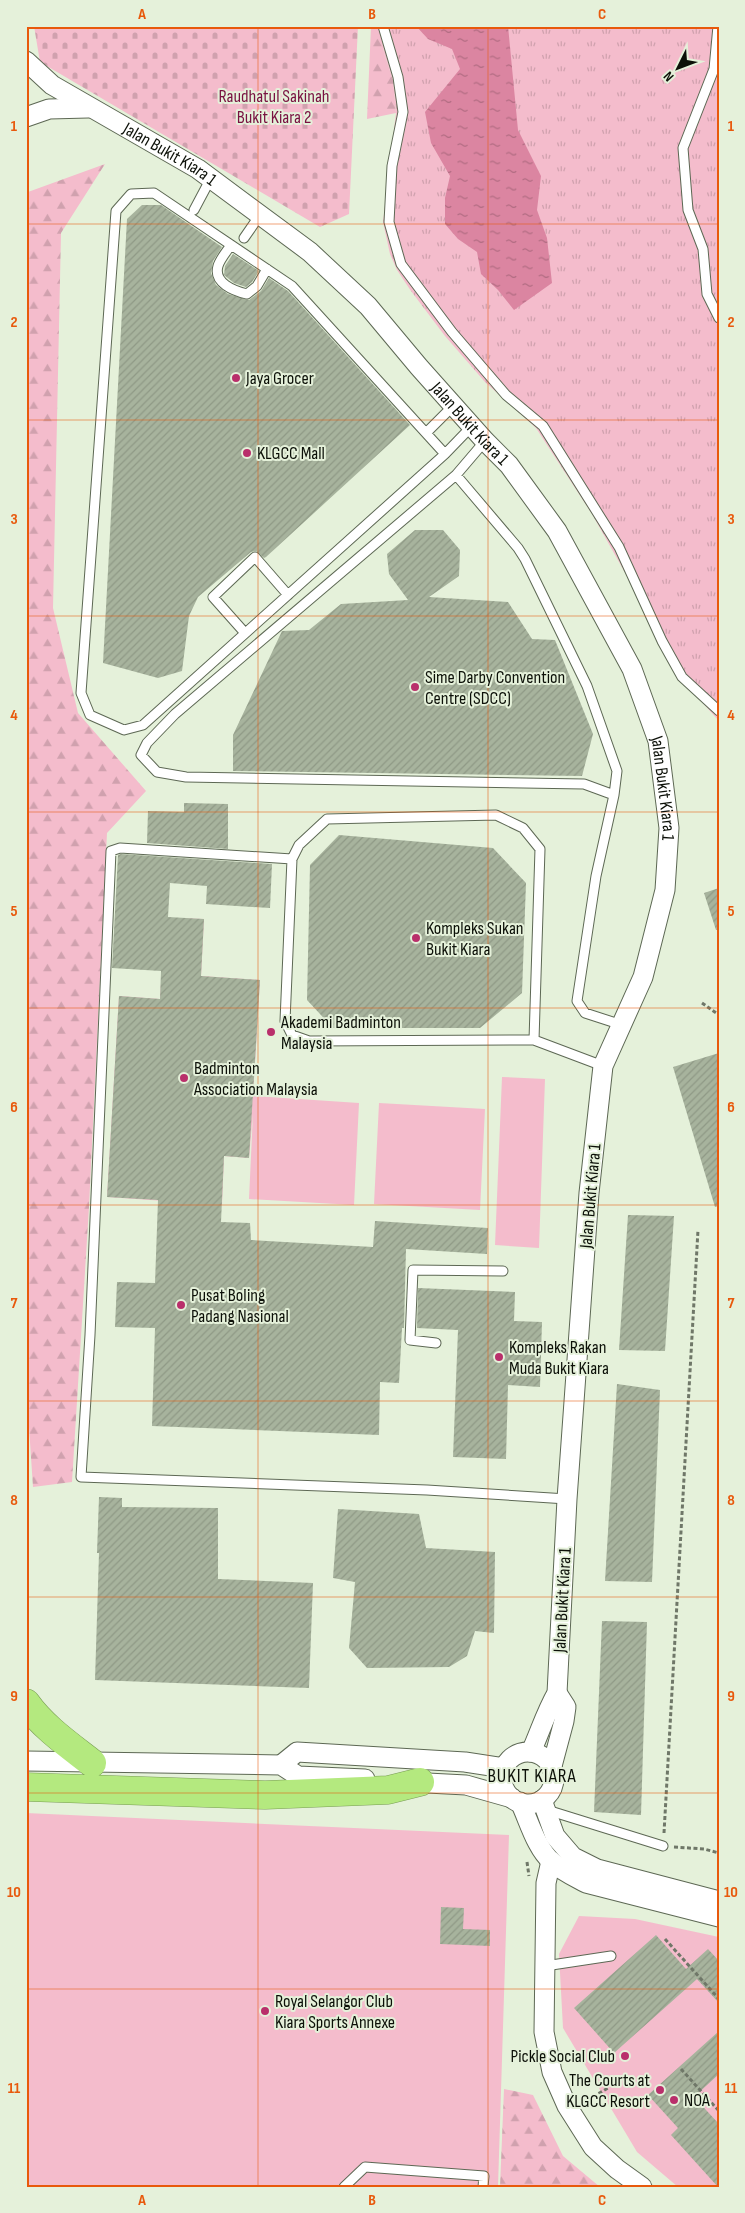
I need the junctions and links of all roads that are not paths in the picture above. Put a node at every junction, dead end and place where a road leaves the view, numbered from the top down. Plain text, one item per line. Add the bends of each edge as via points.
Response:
1 (383, 26) edge
2 (718, 26) edge
3 (26, 61) edge
4 (89, 108) junction
5 (26, 117) edge
6 (211, 178) junction
7 (194, 210) dead end
8 (260, 215) junction
9 (244, 238) dead end
10 (231, 245) junction
11 (267, 269) junction
12 (719, 318) edge
13 (454, 406) junction
14 (472, 426) junction
15 (427, 432) junction
16 (485, 441) junction
17 (445, 454) junction
18 (456, 475) junction
19 (288, 595) junction
20 (245, 633) junction
21 (719, 711) edge
22 (614, 795) junction
23 (292, 859) junction
24 (622, 1025) junction
25 (534, 1040) junction
26 (603, 1066) junction
27 (503, 1271) dead end
28 (436, 1343) dead end
29 (567, 1499) junction
30 (557, 1693) junction
31 (26, 1703) edge
32 (531, 1752) junction
33 (26, 1761) edge
34 (92, 1763) junction
35 (281, 1765) junction
36 (552, 1766) junction
37 (504, 1768) junction
38 (420, 1782) junction
39 (26, 1787) edge
40 (516, 1800) junction
41 (544, 1805) junction
42 (663, 1846) road end
43 (551, 1861) junction
44 (719, 1902) edge
45 (719, 1916) edge
46 (611, 1956) dead end
47 (545, 1966) junction
48 (344, 2187) edge
49 (482, 2187) edge
50 (642, 2187) edge

1 - 21 lane via 398,77 402,112 392,166 389,222 401,264 452,332 506,395 543,426 618,547 682,677
2 - 12 lane via 714,69 683,148 688,210 703,249 707,294
3 - 4 street, Jalan Bukit Kiara 1 via 52,85
4 - 5 street via 49,109
4 - 6 street, Jalan Bukit Kiara 1
6 - 7 lane
6 - 8 street, Jalan Bukit Kiara 1
8 - 9 lane
8 - 13 street, Jalan Bukit Kiara 1 via 310,252 368,306
10 - 11 lane
10 - 11 lane via 217,267 218,277 230,290 247,294 257,286
10 - 20 lane via 154,193 131,194 116,211 80,693 90,715 124,730 143,725
11 - 15 lane via 292,286
13 - 14 street, Jalan Bukit Kiara 1
13 - 15 lane
14 - 16 street, Jalan Bukit Kiara 1
14 - 17 lane
15 - 17 lane
16 - 18 lane
16 - 24 street, Jalan Bukit Kiara 1 via 509,465 562,540 632,669 658,742 669,828 665,890 643,976
17 - 19 lane
18 - 22 lane via 518,548 588,686 617,771
18 - 22 lane via 175,714 147,743 141,755 157,772 186,777 584,784
19 - 20 lane
19 - 20 lane via 255,557 213,597
22 - 24 lane via 596,876 577,1001 585,1013
23 - 25 lane via 285,1021 292,1035 309,1041
23 - 25 lane via 300,845 327,819 496,815 523,828 540,849
23 - 29 lane via 120,848 111,851 81,1477 428,1490
24 - 26 street, Jalan Bukit Kiara 1
25 - 26 lane
26 - 29 street, Jalan Bukit Kiara 1 via 589,1193
27 - 28 lane via 413,1270 410,1340
29 - 30 street, Jalan Bukit Kiara 1
30 - 32 street, Jalan Bukit Kiara 1 via 547,1709
30 - 36 street, Jalan Bukit Kiara 1 via 566,1707
31 - 34 highway via 33,1714
32 - 36 street via 540,1754
32 - 37 street via 515,1755
33 - 34 street
34 - 35 street
35 - 37 street via 297,1752 465,1762
35 - 38 street via 298,1776
36 - 41 street via 552,1789
37 - 40 street via 503,1784
38 - 39 highway via 388,1790 265,1795
38 - 40 street via 466,1785
40 - 41 street
40 - 43 street
41 - 42 lane
41 - 44 street via 555,1836 573,1857 597,1869
43 - 45 street via 586,1883
43 - 47 street via 546,1883
46 - 47 lane
47 - 50 street via 544,2032 552,2072 561,2093 593,2147
48 - 49 lane via 365,2167 484,2176

